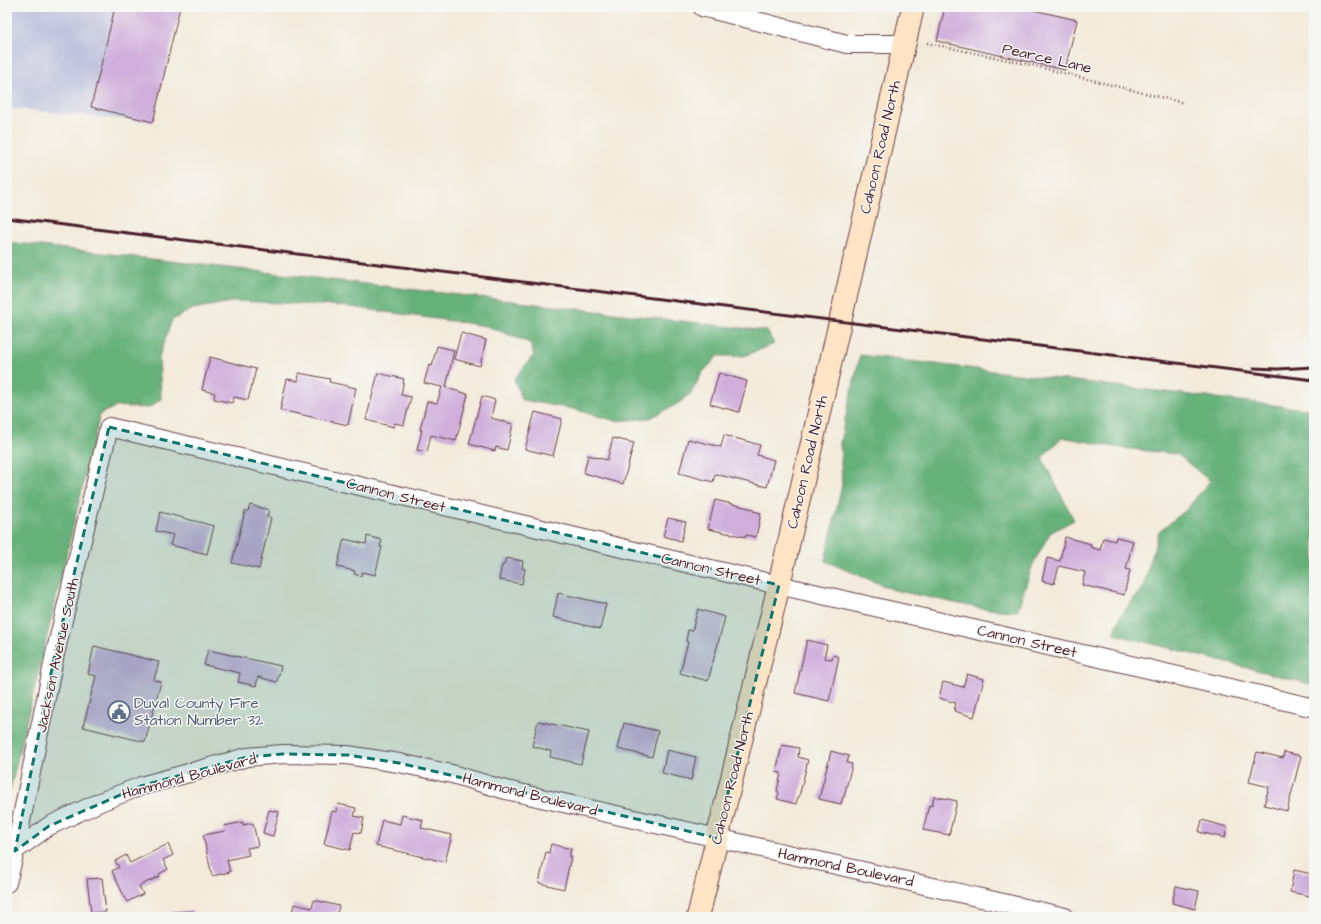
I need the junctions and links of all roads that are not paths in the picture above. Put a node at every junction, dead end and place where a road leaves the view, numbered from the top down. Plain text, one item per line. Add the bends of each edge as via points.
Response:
1 (702, 7) edge
2 (913, 7) edge
3 (904, 44) junction
4 (109, 427) joint
5 (779, 585) junction
6 (1314, 708) edge
7 (717, 838) junction
8 (11, 854) edge
9 (7, 884) edge
10 (698, 917) edge
11 (1065, 917) edge

1 - 3 street via 847,44
2 - 3 main road, Cahoon Road North
3 - 5 main road, Cahoon Road North
4 - 5 street, Cannon Street
4 - 8 street, Jackson Avenue South
5 - 6 street, Cannon Street via 1149,668
5 - 7 main road, Cahoon Road North
7 - 8 street, Hammond Boulevard via 399,763 347,756 283,754 246,757 140,786 49,826
7 - 10 main road, Cahoon Road North
7 - 11 street, Hammond Boulevard
8 - 9 street, Jackson Avenue South

